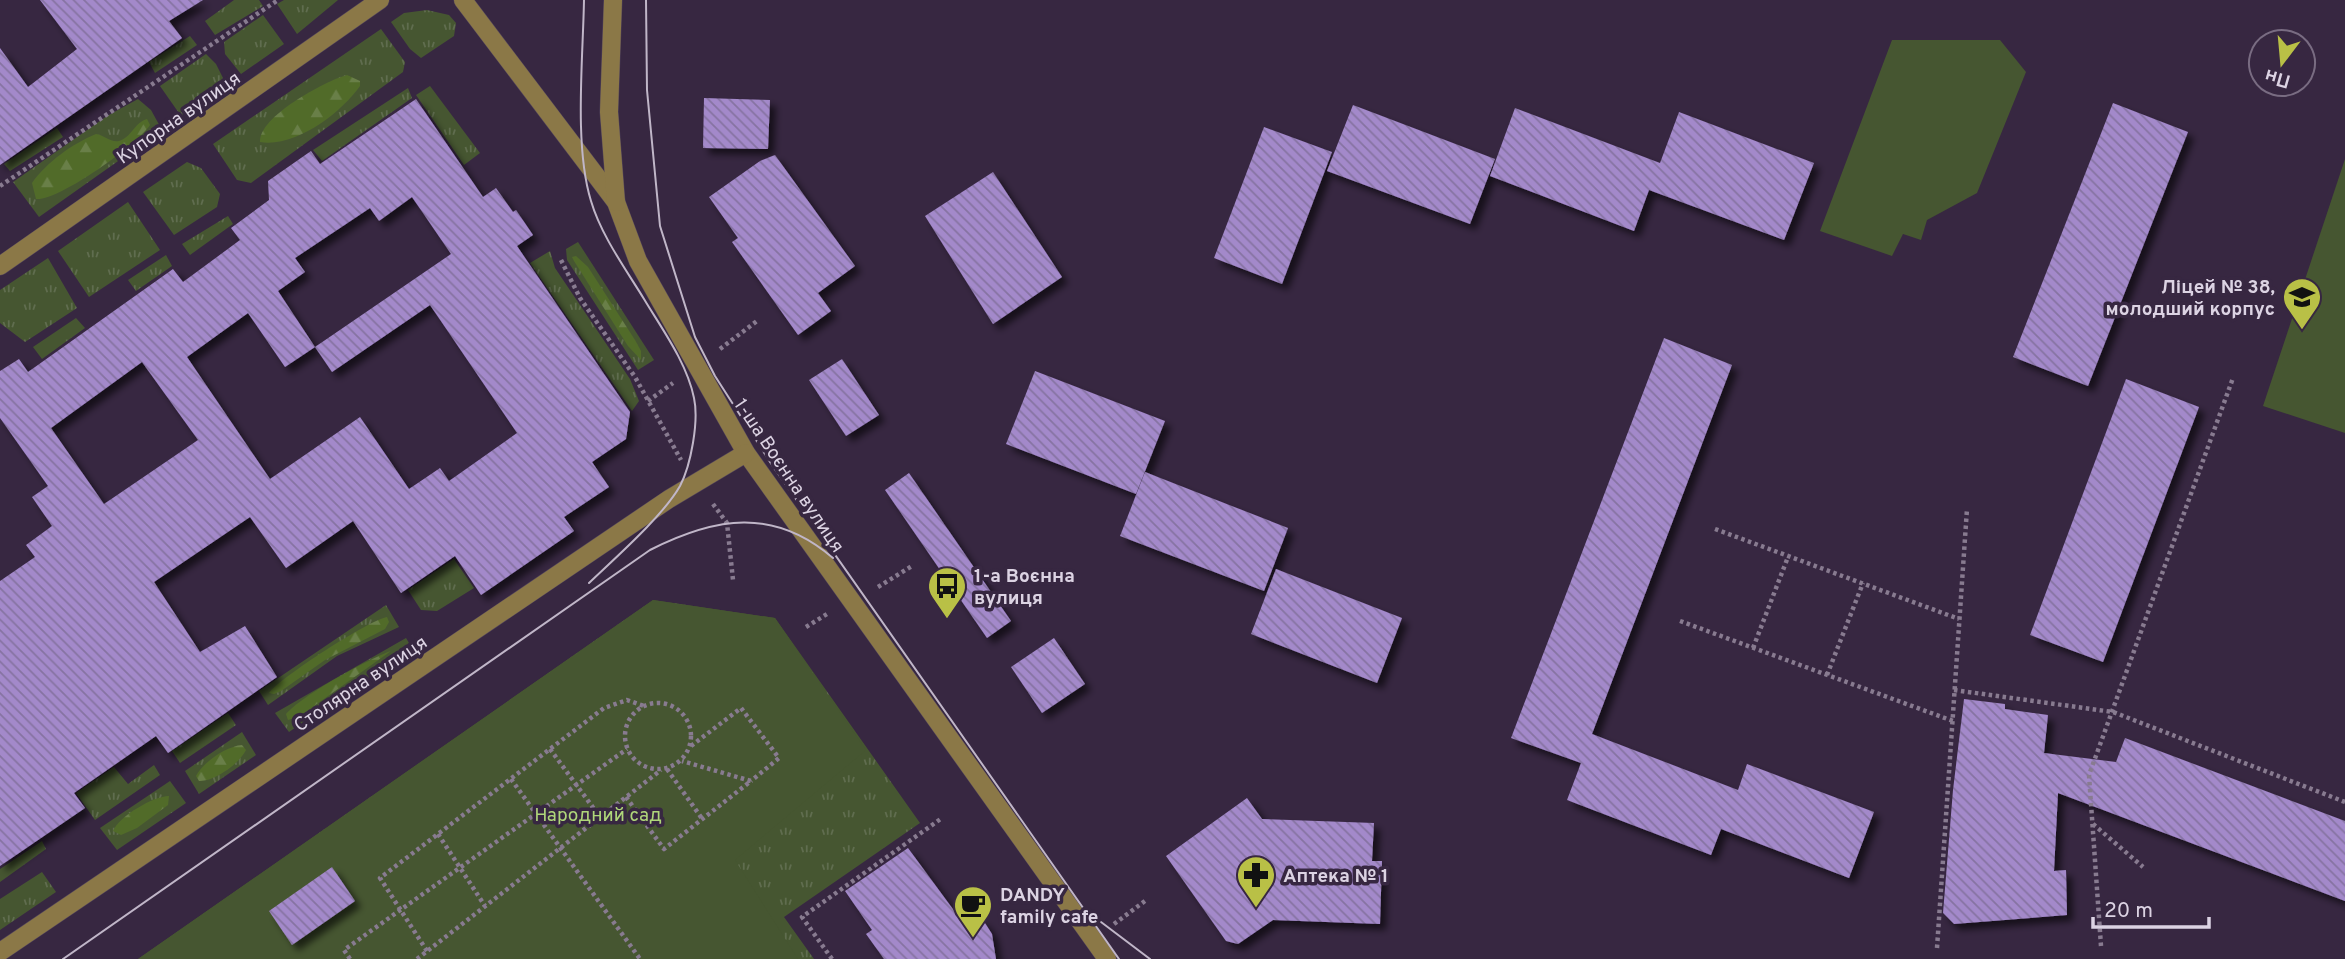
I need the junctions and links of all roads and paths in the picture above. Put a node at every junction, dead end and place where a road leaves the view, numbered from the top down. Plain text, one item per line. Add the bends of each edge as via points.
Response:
1 (278, 0) edge
2 (380, 0) edge
3 (463, 0) edge
4 (612, 0) edge
5 (0, 186) edge
6 (616, 202) junction
7 (561, 260) dead end
8 (0, 266) edge
9 (2233, 378) dead end
10 (746, 453) junction
11 (698, 483) junction
12 (1967, 509) dead end
13 (1715, 529) dead end
14 (1788, 557) junction
15 (733, 580) dead end
16 (1863, 583) junction
17 (1959, 619) junction
18 (1680, 621) dead end
19 (1753, 648) junction
20 (1827, 675) junction
21 (1954, 690) junction
22 (644, 706) junction
23 (2113, 712) junction
24 (1953, 721) junction
25 (690, 747) junction
26 (550, 749) junction
27 (627, 749) junction
28 (682, 761) junction
29 (664, 769) junction
30 (511, 779) junction
31 (751, 781) junction
32 (576, 786) junction
33 (626, 797) junction
34 (2345, 802) edge
35 (536, 814) junction
36 (600, 817) junction
37 (943, 818) dead end
38 (703, 820) junction
39 (2093, 824) junction
40 (438, 834) junction
41 (560, 848) junction
42 (2143, 867) dead end
43 (460, 868) junction
44 (485, 906) junction
45 (401, 911) junction
46 (2101, 946) dead end
47 (1937, 948) dead end
48 (428, 951) junction
49 (0, 952) edge
50 (350, 959) edge
51 (417, 959) edge
52 (640, 959) edge
53 (832, 959) edge
54 (1107, 959) edge

1 - 5 path
2 - 8 street, Купорна вулиця
3 - 6 street, 1-ша Воєнна вулиця
4 - 6 street via 608,112
6 - 10 street, 1-ша Воєнна вулиця via 638,261
7 - 11 path via 580,298 635,377 659,425
9 - 23 path
10 - 11 street, Столярна вулиця
10 - 54 street, 1-ша Воєнна вулиця
11 - 15 path via 727,523
11 - 49 street, Столярна вулиця
12 - 17 path
13 - 14 path
14 - 16 path
14 - 19 path
16 - 17 path
16 - 20 path
17 - 21 path
18 - 19 path
19 - 20 path
20 - 24 path
21 - 23 path
21 - 24 path
22 - 25 path via 666,703 684,715 692,736
22 - 26 path via 626,700 604,708
22 - 27 path via 629,720
23 - 34 path
23 - 39 path via 2089,775
24 - 47 path
25 - 28 path
25 - 31 path via 741,708 779,758
26 - 30 path
26 - 32 path
27 - 29 path via 640,765
27 - 32 path
28 - 29 path
28 - 31 path
29 - 33 path
29 - 38 path
30 - 35 path
30 - 40 path
31 - 38 path
32 - 35 path
32 - 36 path
33 - 36 path
33 - 38 path via 663,849
35 - 41 path
35 - 43 path
36 - 41 path
37 - 53 path via 802,917
39 - 42 path
39 - 46 path
40 - 43 path
40 - 45 path via 380,878
41 - 44 path
41 - 52 path
43 - 44 path
43 - 45 path
44 - 48 path
45 - 48 path
45 - 50 path via 344,950
48 - 51 path

